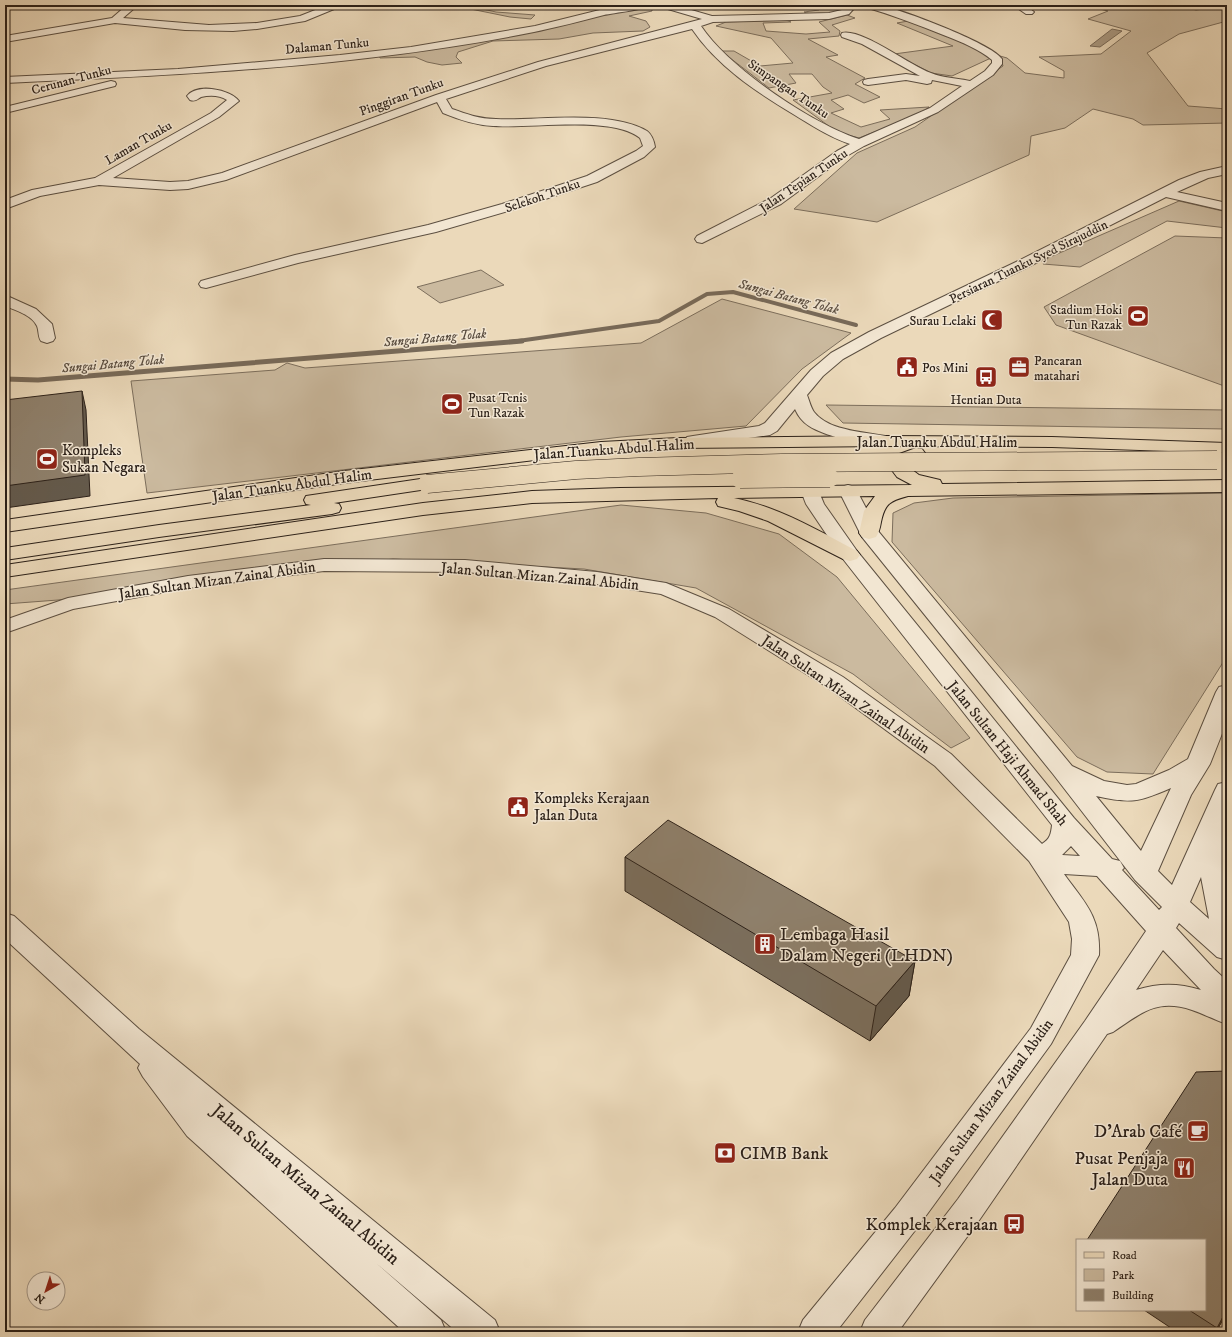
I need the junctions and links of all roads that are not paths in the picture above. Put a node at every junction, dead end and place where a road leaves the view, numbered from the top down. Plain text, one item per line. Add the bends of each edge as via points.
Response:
1 (133, 5) edge
2 (336, 5) edge
3 (542, 5) edge
4 (573, 5) edge
5 (647, 5) edge
6 (664, 5) edge
7 (852, 5) edge
8 (868, 5) edge
9 (1018, 5) edge
10 (1030, 12) dead end
11 (712, 19) junction
12 (115, 20) junction
13 (695, 25) junction
14 (846, 35) dead end
15 (5, 39) edge
16 (144, 74) junction
17 (5, 80) edge
18 (868, 82) dead end
19 (970, 84) junction
20 (932, 96) junction
21 (440, 97) junction
22 (194, 98) dead end
23 (950, 98) junction
24 (912, 109) dead end
25 (5, 110) edge
26 (860, 143) junction
27 (1227, 170) edge
28 (99, 181) junction
29 (1165, 192) junction
30 (5, 205) edge
31 (1227, 207) edge
32 (702, 239) dead end
33 (206, 284) dead end
34 (5, 300) edge
35 (47, 338) dead end
36 (799, 395) junction
37 (885, 441) junction
38 (678, 448) junction
39 (928, 451) junction
40 (1225, 458) edge
41 (824, 464) junction
42 (344, 476) junction
43 (1227, 486) edge
44 (434, 488) junction
45 (955, 490) junction
46 (848, 491) junction
47 (906, 491) junction
48 (810, 492) junction
49 (687, 493) junction
50 (620, 494) junction
51 (377, 502) junction
52 (5, 526) edge
53 (869, 533) junction
54 (5, 538) edge
55 (5, 543) edge
56 (5, 554) edge
57 (850, 555) junction
58 (5, 571) edge
59 (5, 627) edge
60 (1227, 692) edge
61 (1198, 764) junction
62 (1062, 768) junction
63 (1227, 790) edge
64 (1065, 824) junction
65 (1210, 831) junction
66 (1040, 859) junction
67 (1103, 867) junction
68 (1144, 873) junction
69 (1176, 905) junction
70 (5, 923) edge
71 (1162, 931) junction
72 (1227, 933) edge
73 (1227, 950) edge
74 (1227, 997) edge
75 (1227, 1013) edge
76 (1095, 1029) junction
77 (129, 1037) junction
78 (429, 1332) edge
79 (483, 1332) edge
80 (815, 1332) edge
81 (877, 1332) edge

1 - 12 street
2 - 12 street via 303,19 252,27 208,27
3 - 4 street
5 - 16 street, Dalaman Tunku via 620,8 535,29 411,50
6 - 11 street
7 - 11 street via 846,12 829,16
8 - 19 street, Jalan Tepian Tunku via 966,41 995,56 997,64
9 - 10 street
11 - 13 street, Pinggiran Tunku
12 - 15 street
13 - 21 street, Pinggiran Tunku via 542,64
13 - 26 street, Simpangan Tunku via 713,49 755,85 827,131
14 - 19 street via 873,45 922,74
16 - 17 street, Dalaman Tunku
16 - 25 street, Cerunan Tunku
18 - 20 street via 909,77 935,83 940,87
19 - 23 street, Jalan Tepian Tunku
20 - 23 street
20 - 24 street via 922,107
21 - 28 street, Pinggiran Tunku via 226,176 176,186
21 - 33 street, Selekoh Tunku via 447,111 475,121 519,124 613,124 644,134 649,147 592,179 507,208 431,229 295,259
22 - 28 street, Laman Tunku via 196,94 216,93 226,94 233,101 215,115
23 - 26 street, Jalan Tepian Tunku via 934,110
26 - 32 street, Jalan Tepian Tunku via 776,201
27 - 29 street, Persiaran Tuanku Syed Sirajuddin via 1204,175
28 - 30 street, Laman Tunku via 37,193
29 - 31 street
29 - 36 street, Persiaran Tuanku Syed Sirajuddin via 837,356 817,373
34 - 35 street via 31,312 44,324
36 - 37 street via 807,415 820,424 846,434
36 - 38 street, Persiaran Tuanku Syed Sirajuddin via 771,427 764,431
37 - 38 main road, Jalan Tuanku Abdul Halim
37 - 40 main road, Jalan Tuanku Abdul Halim via 1052,442
38 - 41 main road via 786,453
38 - 42 main road, Jalan Tuanku Abdul Halim via 527,455
38 - 49 main road via 722,462 733,474 730,480 721,486
39 - 40 main road
39 - 41 main road via 854,452
39 - 45 main road via 909,455 897,465 908,477
40 - 44 main road, Jalan Tuanku Abdul Halim, bridge
41 - 46 main road via 840,477
41 - 48 main road via 812,475
42 - 52 main road, Jalan Tuanku Abdul Halim
42 - 54 main road via 304,486
43 - 45 main road
44 - 51 main road, Jalan Tuanku Abdul Halim
44 - 55 main road, Jalan Tuanku Abdul Halim
45 - 47 main road
46 - 47 main road
46 - 48 main road
46 - 53 street, Jalan Sultan Haji Ahmad Shah
47 - 53 main road via 890,495 877,503
48 - 49 main road
48 - 57 street, Jalan Sultan Haji Ahmad Shah via 815,504
49 - 50 main road
50 - 57 main road via 746,505 794,524
50 - 58 main road via 532,497 423,509
51 - 56 main road, Jalan Tuanku Abdul Halim
51 - 58 main road
53 - 62 street, Jalan Sultan Haji Ahmad Shah
57 - 64 street, Jalan Sultan Haji Ahmad Shah
59 - 66 street, Jalan Sultan Mizan Zainal Abidin via 68,604 188,582 324,565 464,566 597,578 666,589 722,614 835,682 943,760
60 - 61 street
61 - 62 street via 1140,792 1098,788
61 - 68 street via 1179,796
62 - 68 street, Jalan Sultan Haji Ahmad Shah
63 - 65 street
64 - 66 street via 1065,836 1060,844
64 - 67 street, Jalan Sultan Haji Ahmad Shah
65 - 69 street
65 - 72 street via 1215,885
66 - 67 street
66 - 80 street, Jalan Sultan Mizan Zainal Abidin via 1082,920 1086,939 1085,955 1041,1036 906,1218
67 - 68 street
67 - 71 street, Jalan Sultan Haji Ahmad Shah
68 - 69 street, Jalan Sultan Haji Ahmad Shah
69 - 71 street
69 - 73 street, Jalan Sultan Haji Ahmad Shah
70 - 77 street, Jalan Sultan Mizan Zainal Abidin
71 - 74 street, Jalan Sultan Haji Ahmad Shah via 1204,977
71 - 76 street
75 - 76 street via 1187,998 1161,994 1145,998
76 - 81 street via 944,1244
77 - 78 street, Jalan Sultan Mizan Zainal Abidin via 198,1127
77 - 79 street, Jalan Sultan Mizan Zainal Abidin

